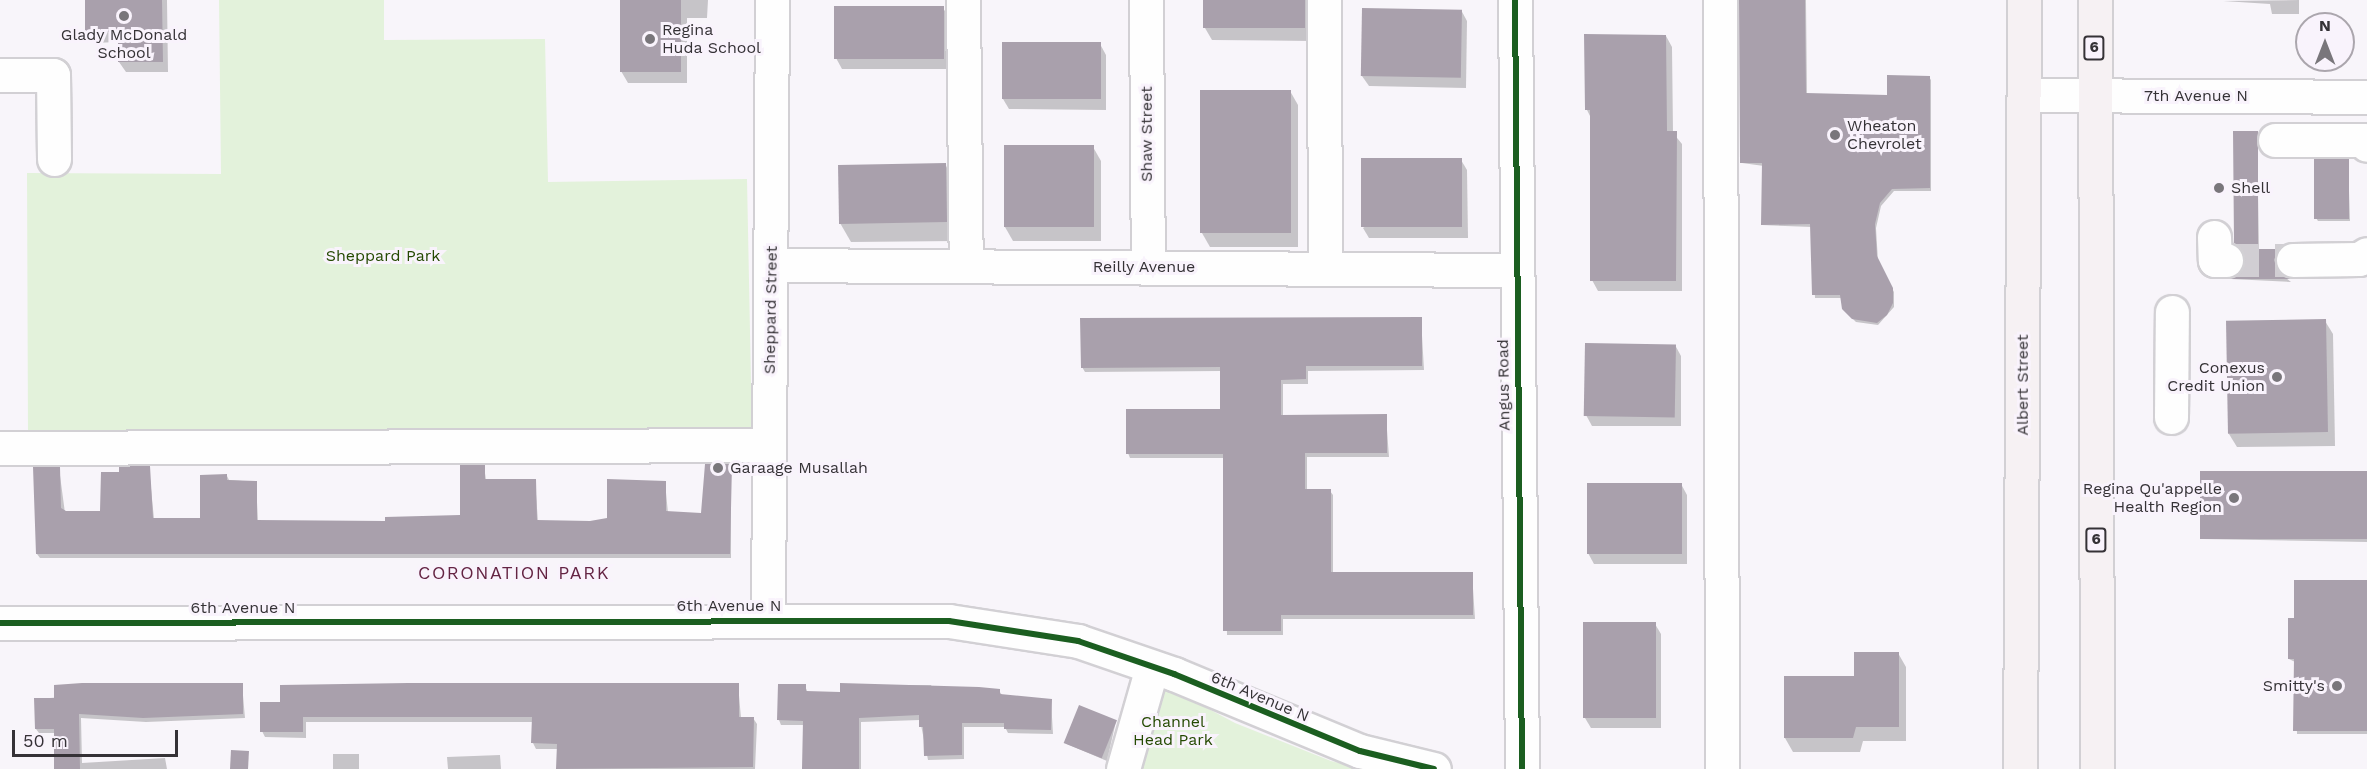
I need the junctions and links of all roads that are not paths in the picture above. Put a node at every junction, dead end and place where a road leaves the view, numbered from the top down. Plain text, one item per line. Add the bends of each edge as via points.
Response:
1 (772, 0) edge
2 (963, 0) edge
3 (1146, 0) edge
4 (1324, 0) edge
5 (1515, 0) edge
6 (1720, 0) edge
7 (2024, 0) edge
8 (2095, 0) edge
9 (0, 75) edge
10 (2025, 95) junction
11 (2094, 95) junction
12 (2367, 98) edge
13 (2274, 140) dead end
14 (2367, 145) edge
15 (54, 159) dead end
16 (2367, 254) edge
17 (2293, 260) tunnel mouth
18 (772, 265) junction
19 (966, 266) junction
20 (1148, 267) junction
21 (1325, 269) junction
22 (1516, 270) junction
23 (2172, 312) dead end
24 (2171, 417) dead end
25 (770, 446) junction
26 (0, 448) edge
27 (768, 619) junction
28 (0, 623) edge
29 (1152, 667) junction
30 (1123, 769) edge
31 (1434, 769) edge
32 (1522, 769) edge
33 (1722, 769) edge
34 (2020, 769) edge
35 (2097, 769) edge

1 - 18 street, Sheppard Street
2 - 19 street
3 - 20 street, Shaw Street
4 - 21 street
5 - 22 street, Angus Road
6 - 33 street
7 - 10 main road, Albert Street
8 - 11 main road, 6
9 - 15 street via 53,75
10 - 11 street, 7th Avenue N
10 - 34 main road, Albert Street
11 - 12 street, 7th Avenue N
11 - 35 main road, 6
13 - 14 street via 2363,140
16 - 17 street via 2359,259
18 - 19 street, Reilly Avenue
18 - 25 street, Sheppard Street
19 - 20 street, Reilly Avenue
20 - 21 street, Reilly Avenue
21 - 22 street, Reilly Avenue
22 - 32 street, Angus Road
23 - 24 street
25 - 26 street
25 - 27 street, Sheppard Street
27 - 28 street, 6th Avenue N
27 - 29 street, 6th Avenue N via 949,621 1078,640
29 - 30 street
29 - 31 street, 6th Avenue N via 1360,751

